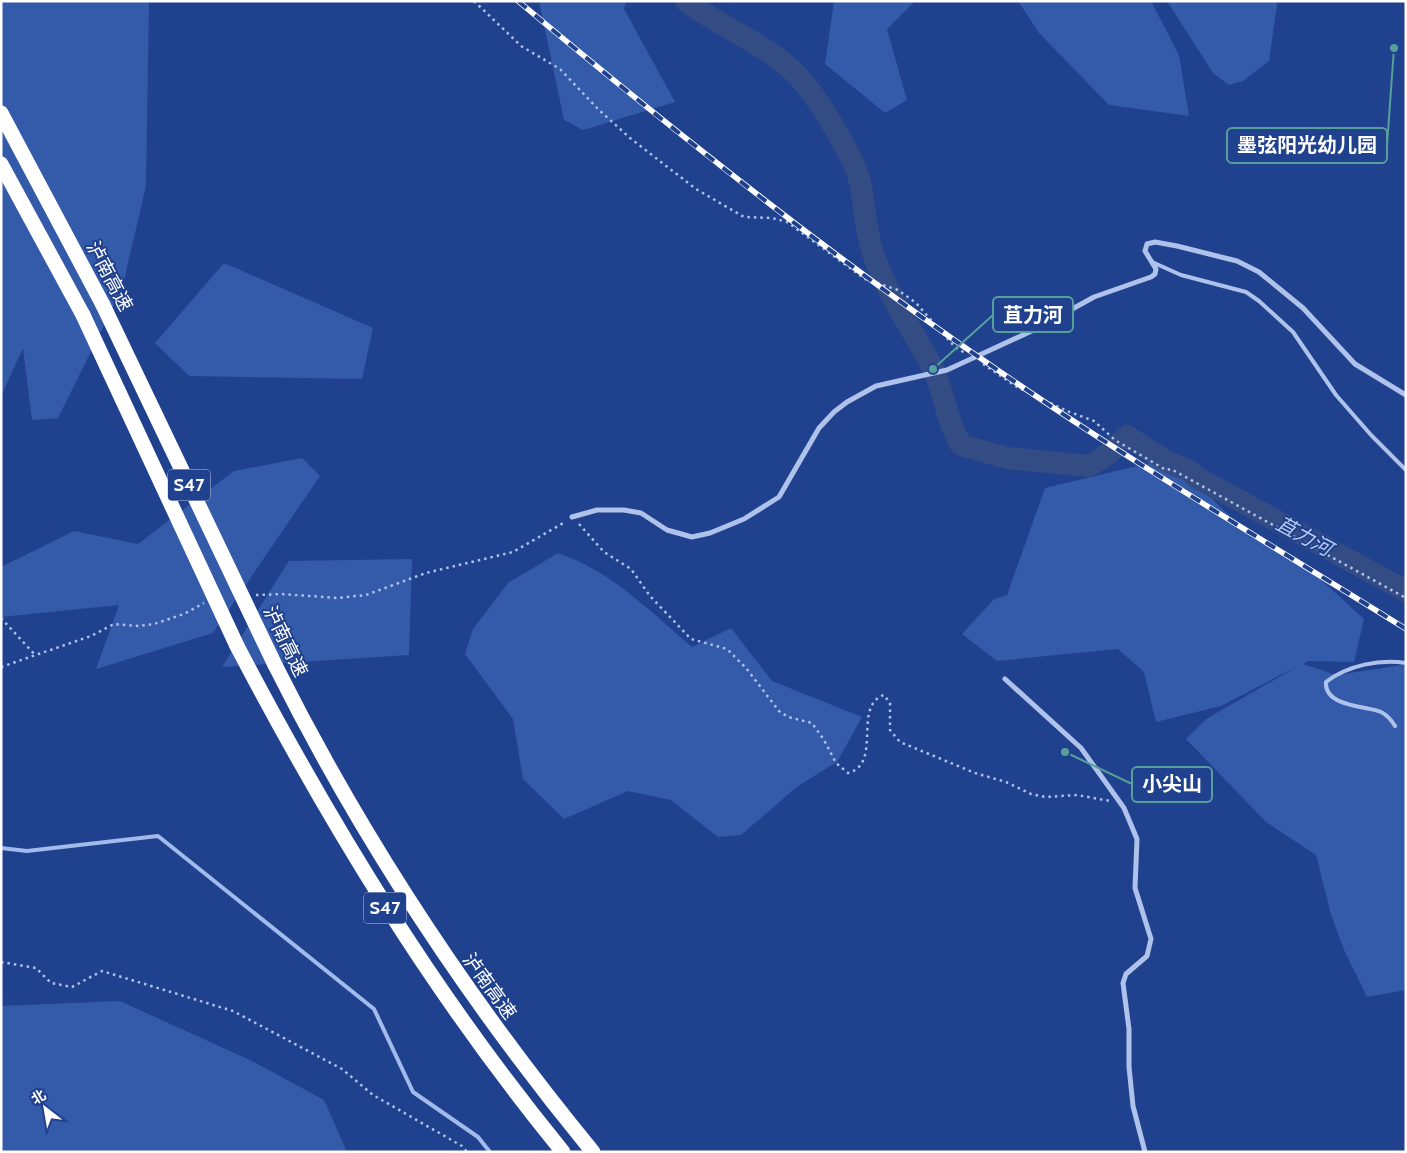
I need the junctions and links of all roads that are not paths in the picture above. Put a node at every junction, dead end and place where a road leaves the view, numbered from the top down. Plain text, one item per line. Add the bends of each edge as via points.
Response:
1 (1, 113) edge
2 (1, 164) edge
3 (1150, 261) junction
4 (1406, 395) edge
5 (1406, 470) edge
6 (572, 518) road end
7 (1406, 663) edge
8 (1006, 679) dead end
9 (1395, 726) dead end
10 (563, 1152) edge
11 (593, 1152) edge
12 (1144, 1152) edge

1 - 11 highway, 泸南高速 / S47, bridge via 103,305 275,665 340,788 406,897 474,998 548,1098
2 - 10 highway, S47, bridge via 84,315 237,646 316,792 381,902 455,1012
3 - 4 street via 1145,248 1155,242 1245,264 1303,308 1355,364
3 - 5 lane via 1181,274 1246,292 1259,301 1293,332 1336,395
3 - 6 street via 1156,271 1151,276 1094,297 1036,329 947,370 876,386 838,408 814,435 779,497 744,519 710,533 687,536 667,530 641,513 624,510 597,510
7 - 9 lane via 1385,662 1356,667 1326,682 1328,691 1341,701 1356,708 1379,711
8 - 12 street via 1081,748 1124,808 1136,839 1135,888 1151,939 1147,956 1126,974 1123,983 1130,1029 1132,1099

